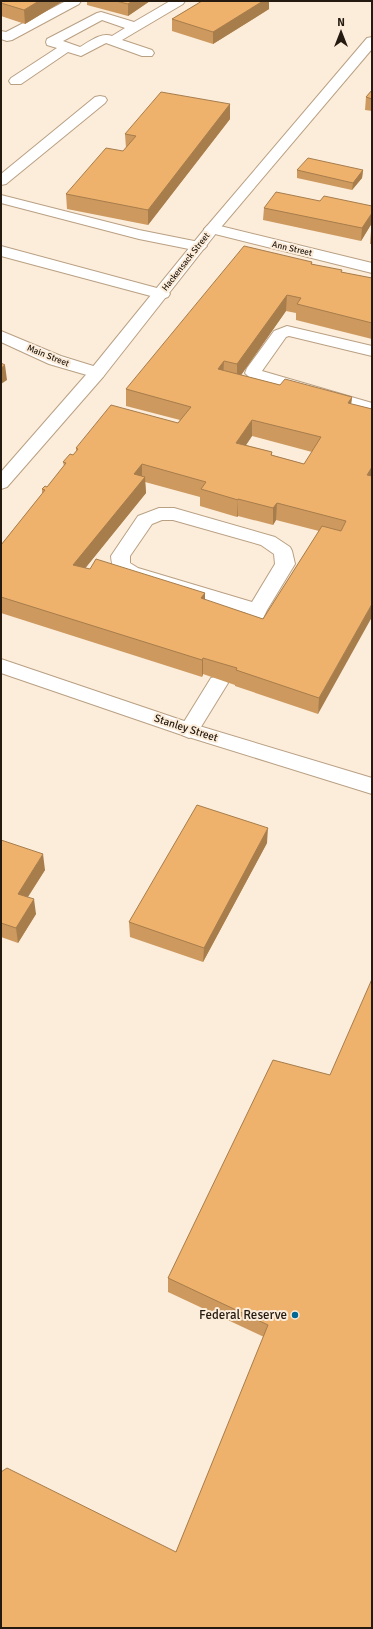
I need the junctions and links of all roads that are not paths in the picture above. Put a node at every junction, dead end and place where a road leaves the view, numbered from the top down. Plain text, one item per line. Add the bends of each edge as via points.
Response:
1 (75, 1) edge
2 (179, 1) edge
3 (136, 27) junction
4 (4, 36) edge
5 (112, 41) junction
6 (372, 41) edge
7 (67, 47) junction
8 (147, 53) dead end
9 (16, 81) dead end
10 (100, 100) dead end
11 (1, 181) edge
12 (1, 199) edge
13 (212, 229) junction
14 (199, 246) junction
15 (1, 251) edge
16 (372, 268) edge
17 (162, 294) junction
18 (1, 336) edge
19 (372, 351) edge
20 (97, 373) junction
21 (372, 408) edge
22 (1, 483) edge
23 (256, 610) junction
24 (248, 630) edge
25 (1, 666) edge
26 (218, 683) dead end
27 (189, 730) junction
28 (372, 785) edge

1 - 4 main road
2 - 3 main road
3 - 5 main road
3 - 7 main road via 101,16 52,42
5 - 7 main road via 106,38 81,52
5 - 8 main road
6 - 13 main road, Hackensack Street
7 - 9 main road
10 - 11 main road
12 - 14 main road via 139,234
13 - 14 main road, Hackensack Street
13 - 16 main road, Ann Street
14 - 17 main road, Hackensack Street
15 - 17 main road
17 - 20 main road, Hackensack Street
18 - 20 main road, Main Street via 55,360
19 - 21 main road via 287,331 280,334 253,373 259,378
20 - 22 main road, Hackensack Street
23 - 23 main road via 286,564 283,551 268,541 174,514 159,514 145,520 120,556 121,566 131,572
23 - 24 main road
25 - 27 main road, Stanley Street
26 - 27 main road
27 - 28 main road, Stanley Street

